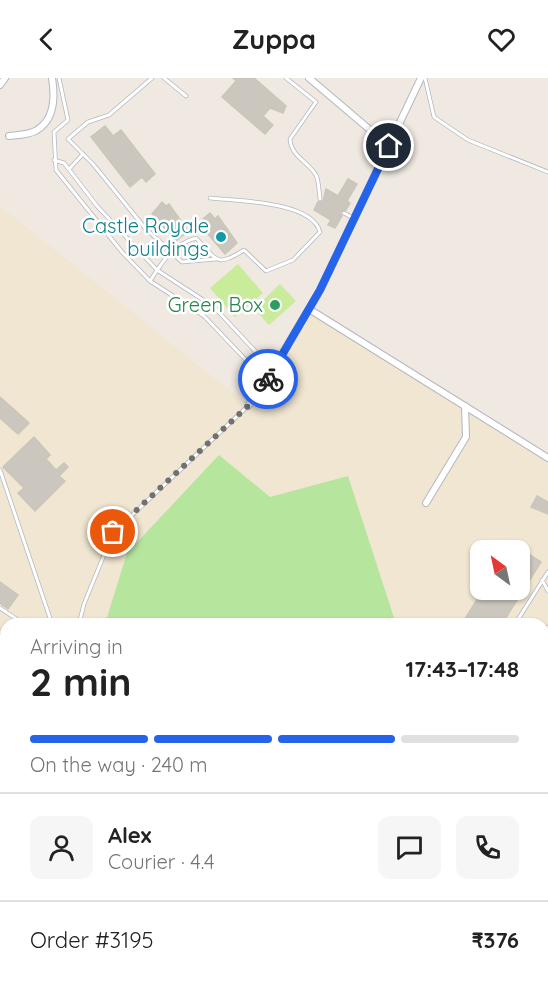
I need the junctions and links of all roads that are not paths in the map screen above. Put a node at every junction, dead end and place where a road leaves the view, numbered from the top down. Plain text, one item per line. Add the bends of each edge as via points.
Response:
1 (5, 78) edge
2 (52, 78) edge
3 (59, 78) edge
4 (152, 78) edge
5 (164, 78) edge
6 (286, 78) edge
7 (309, 78) edge
8 (423, 78) edge
9 (0, 85) edge
10 (186, 96) dead end
11 (9, 136) dead end
12 (389, 146) junction
13 (83, 154) junction
14 (54, 160) junction
15 (70, 169) junction
16 (548, 172) edge
17 (210, 198) dead end
18 (320, 199) dead end
19 (344, 213) dead end
20 (353, 218) junction
21 (170, 251) junction
22 (216, 259) junction
23 (157, 270) junction
24 (150, 281) junction
25 (309, 309) junction
26 (273, 370) junction
27 (266, 381) junction
28 (248, 406) joint
29 (465, 406) junction
30 (548, 458) edge
31 (0, 470) edge
32 (426, 503) dead end
33 (548, 572) edge
34 (542, 580) junction
35 (548, 591) edge
36 (0, 608) edge
37 (15, 618) edge
38 (50, 618) edge
39 (81, 618) edge
40 (519, 618) edge

1 - 9 street
2 - 11 street via 55,100 46,120 37,131
3 - 14 lane via 68,120 54,132
4 - 13 lane via 109,115 88,122 68,139
5 - 10 lane
6 - 18 lane via 316,102 290,143 316,176
7 - 12 street
8 - 12 street
8 - 16 lane via 434,117 468,140
12 - 20 street
13 - 15 lane
13 - 21 lane via 145,228
14 - 15 lane
14 - 24 lane via 60,178
15 - 23 lane
17 - 22 lane via 298,211 314,220 320,232 292,260 271,271 266,271 244,250 227,261
19 - 20 lane
20 - 25 street
21 - 22 lane via 182,262
21 - 22 lane via 196,238
21 - 23 lane
23 - 24 lane
23 - 26 lane via 214,307
24 - 27 lane via 204,316
25 - 26 street
25 - 29 street
26 - 27 street
27 - 28 street
28 - 39 lane via 113,532
29 - 30 street
29 - 32 street via 466,437
31 - 38 lane
33 - 34 lane
34 - 35 lane
34 - 40 lane
36 - 37 lane

